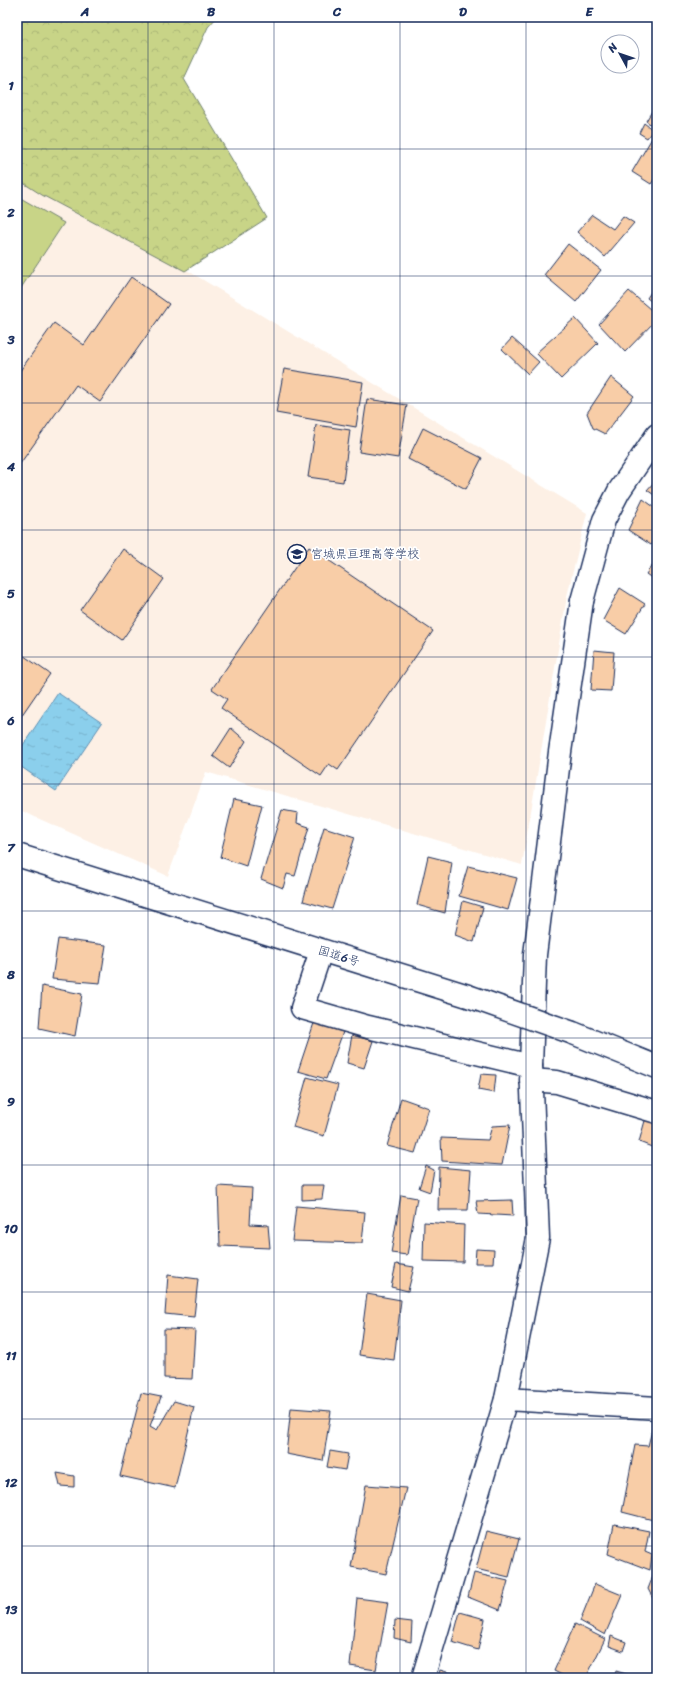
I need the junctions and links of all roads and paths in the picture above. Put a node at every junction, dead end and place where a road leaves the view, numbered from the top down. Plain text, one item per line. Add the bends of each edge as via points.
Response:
1 (657, 435) edge
2 (17, 855) edge
3 (321, 951) junction
4 (657, 1067) edge
5 (531, 1073) junction
6 (657, 1112) edge
7 (506, 1398) junction
8 (657, 1408) edge
9 (423, 1678) edge

1 - 5 main road via 619,491 604,520 582,601 535,955
2 - 3 main road, 国道6号
3 - 4 main road, 国道6号, bridge via 468,996 573,1033
3 - 5 main road via 302,1008
5 - 6 main road
5 - 7 main road via 538,1238
7 - 8 main road
7 - 9 main road

